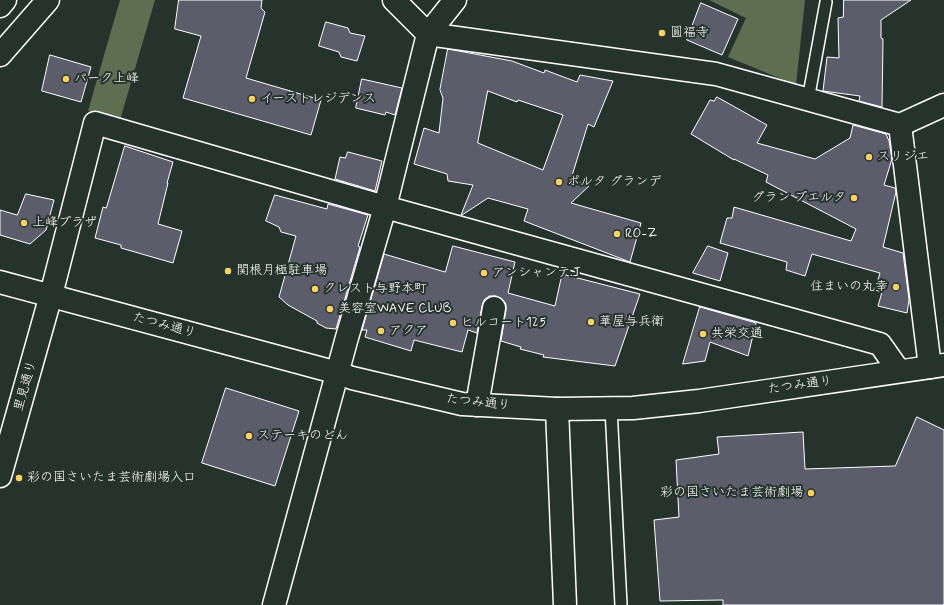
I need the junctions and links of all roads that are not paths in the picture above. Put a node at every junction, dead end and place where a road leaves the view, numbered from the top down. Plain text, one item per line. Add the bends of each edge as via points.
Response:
1 (5, 0) edge
2 (48, 0) edge
3 (394, 0) edge
4 (455, 0) edge
5 (826, 2) dead end
6 (0, 6) edge
7 (428, 34) junction
8 (0, 55) edge
9 (808, 100) junction
10 (944, 105) edge
11 (900, 125) junction
12 (385, 207) junction
13 (0, 282) edge
14 (51, 295) junction
15 (494, 308) dead end
16 (937, 366) edge
17 (898, 372) junction
18 (338, 373) junction
19 (477, 405) junction
20 (611, 408) junction
21 (558, 409) junction
22 (0, 476) edge
23 (274, 605) edge
24 (565, 605) edge
25 (621, 605) edge

1 - 6 main road
2 - 8 main road
3 - 7 main road
4 - 7 main road
5 - 9 lane
7 - 9 main road via 716,74
7 - 12 main road
9 - 11 main road
10 - 11 main road
11 - 16 main road
12 - 14 main road, 里見通り via 95,123
12 - 17 main road via 880,344
12 - 18 main road
13 - 14 main road, たつみ通り
14 - 18 main road, たつみ通り
14 - 22 main road, 里見通り
15 - 19 main road
16 - 17 main road, たつみ通り
17 - 20 main road, たつみ通り via 699,401
18 - 19 main road, たつみ通り via 462,404
18 - 23 main road
19 - 21 main road, たつみ通り
20 - 21 main road, たつみ通り
20 - 25 lane
21 - 24 main road

